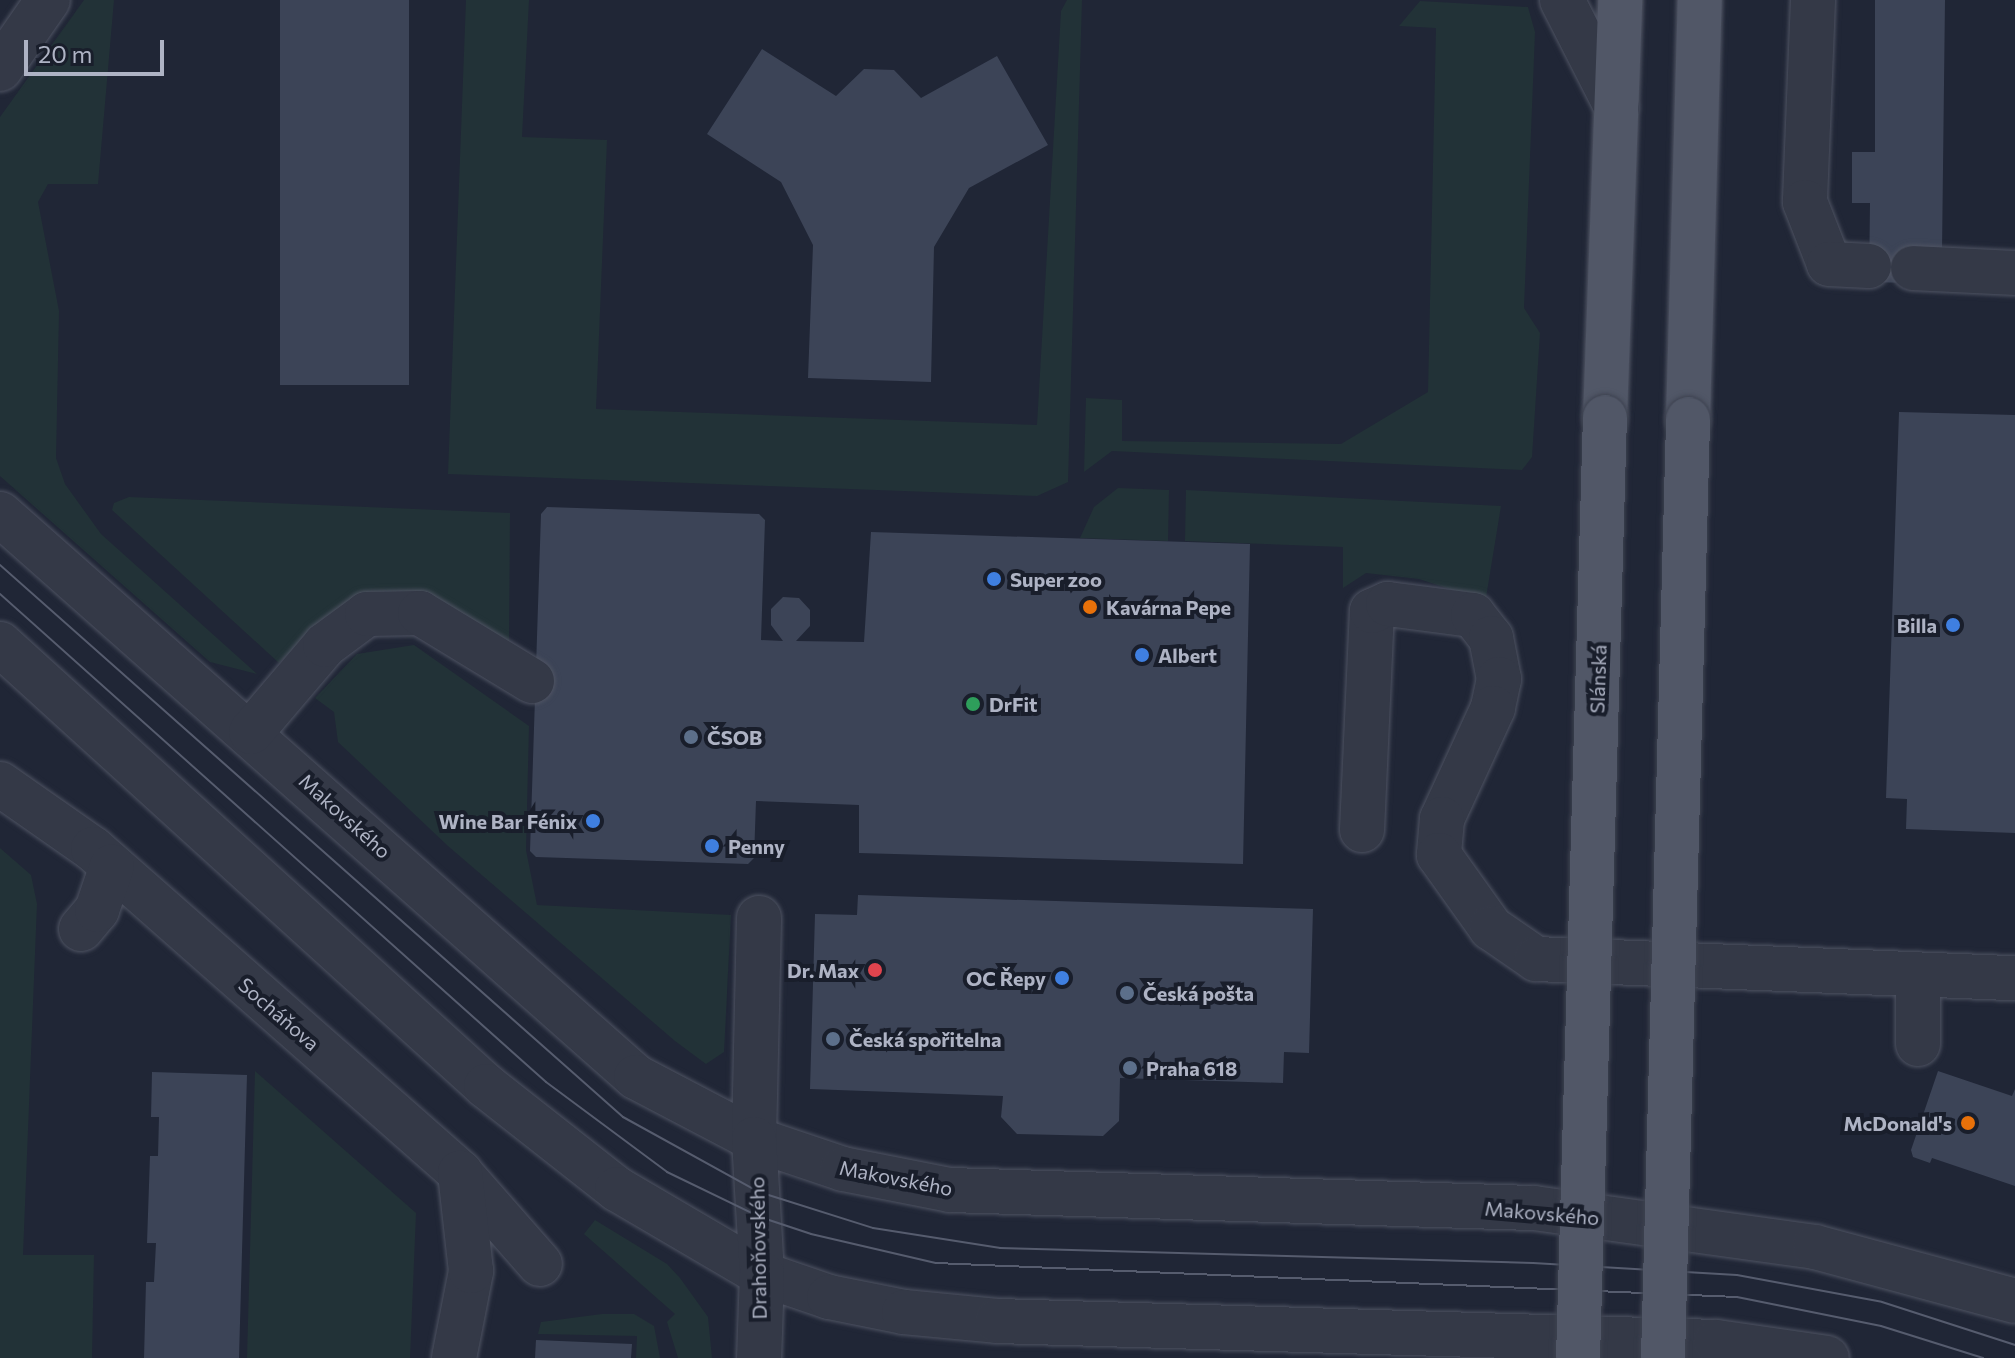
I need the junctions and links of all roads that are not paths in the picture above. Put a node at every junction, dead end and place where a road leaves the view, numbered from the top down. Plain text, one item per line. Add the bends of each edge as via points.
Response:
1 (48, 0) edge
2 (1562, 0) edge
3 (1620, 0) edge
4 (1700, 0) edge
5 (1813, 0) edge
6 (0, 69) edge
7 (1617, 108) junction
8 (1869, 266) dead end
9 (1913, 268) dead end
10 (2015, 273) edge
11 (0, 514) edge
12 (0, 644) edge
13 (532, 681) dead end
14 (251, 732) junction
15 (0, 784) edge
16 (1362, 830) dead end
17 (112, 866) junction
18 (759, 918) dead end
19 (81, 929) dead end
20 (1918, 975) junction
21 (2015, 978) edge
22 (1918, 1044) dead end
23 (754, 1139) junction
24 (460, 1173) junction
25 (540, 1264) dead end
26 (762, 1274) junction
27 (2015, 1301) edge
28 (454, 1358) edge
29 (759, 1358) edge
30 (1578, 1358) edge
31 (1663, 1358) edge
32 (1827, 1358) edge

1 - 6 street
2 - 7 street
3 - 7 main road, Slánská
4 - 31 main road, bridge
5 - 8 street via 1805,202 1829,264
7 - 30 main road, Slánská, bridge
9 - 10 street
11 - 14 street, Makovského
12 - 26 street via 486,1086 617,1189
13 - 14 street via 420,613 367,614 325,645
14 - 23 street, Makovského via 636,1077
15 - 17 street, Socháňova
16 - 20 street via 1372,611 1388,604 1428,605 1473,615 1491,638 1499,679 1493,708 1442,819 1439,855 1491,928 1536,959
17 - 19 street via 97,910
17 - 24 street, Socháňova
18 - 23 street, Drahoňovského
20 - 21 street
20 - 22 street
23 - 26 street, Drahoňovského
23 - 27 street, Makovského via 843,1169 950,1190 1534,1208 1815,1247
24 - 25 street, Socháňova
24 - 28 street via 471,1271
26 - 29 street, Drahoňovského
26 - 32 street via 829,1297 904,1312 997,1321 1716,1342

